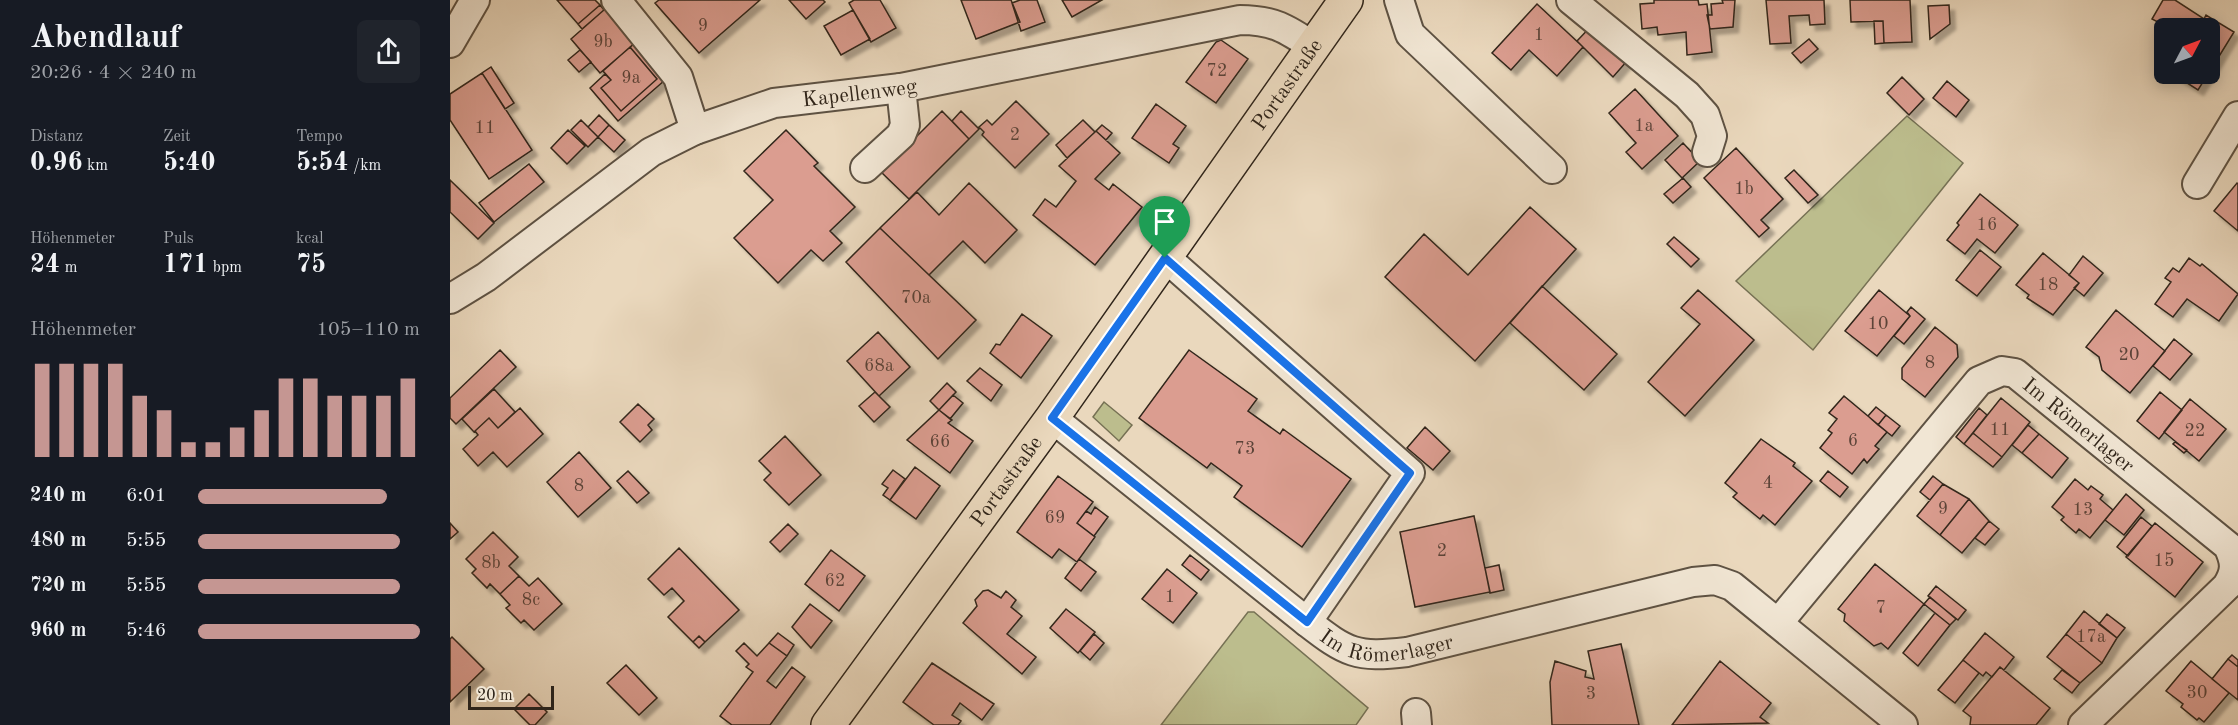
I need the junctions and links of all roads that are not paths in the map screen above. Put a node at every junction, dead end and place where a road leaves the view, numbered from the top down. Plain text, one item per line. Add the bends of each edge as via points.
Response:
1 (475, 0) edge
2 (616, 0) edge
3 (1346, 0) edge
4 (1398, 0) edge
5 (1571, 0) edge
6 (450, 43) edge
7 (1314, 47) junction
8 (901, 88) junction
9 (2238, 116) edge
10 (695, 130) junction
11 (1707, 152) dead end
12 (865, 168) dead end
13 (1552, 169) dead end
14 (2197, 184) dead end
15 (1165, 258) junction
16 (450, 299) edge
17 (1052, 418) junction
18 (1307, 622) junction
19 (1778, 623) junction
20 (828, 725) edge
21 (1903, 725) edge
22 (2083, 725) edge

1 - 6 street
2 - 10 street via 678,77
3 - 7 main road, Portastraße
4 - 13 street via 1410,34
5 - 11 street via 1688,95 1706,115 1712,136
7 - 8 street, Kapellenweg via 1284,27 1263,21 1240,21
7 - 15 main road, Portastraße
8 - 10 street, Kapellenweg via 774,103
8 - 12 street via 905,125 900,135
9 - 14 street
10 - 16 street, Kapellenweg via 651,152 486,277
15 - 17 main road, Portastraße
15 - 18 street via 1410,473
17 - 18 street, Im Römerlager
17 - 20 main road, Portastraße
18 - 19 street, Im Römerlager via 1348,651 1372,656 1407,652 1693,582 1715,580 1732,586
19 - 21 street, Im Römerlager
19 - 22 street, Im Römerlager via 1978,381 2002,370 2015,372 2228,546 2234,560 2235,573 2227,586

